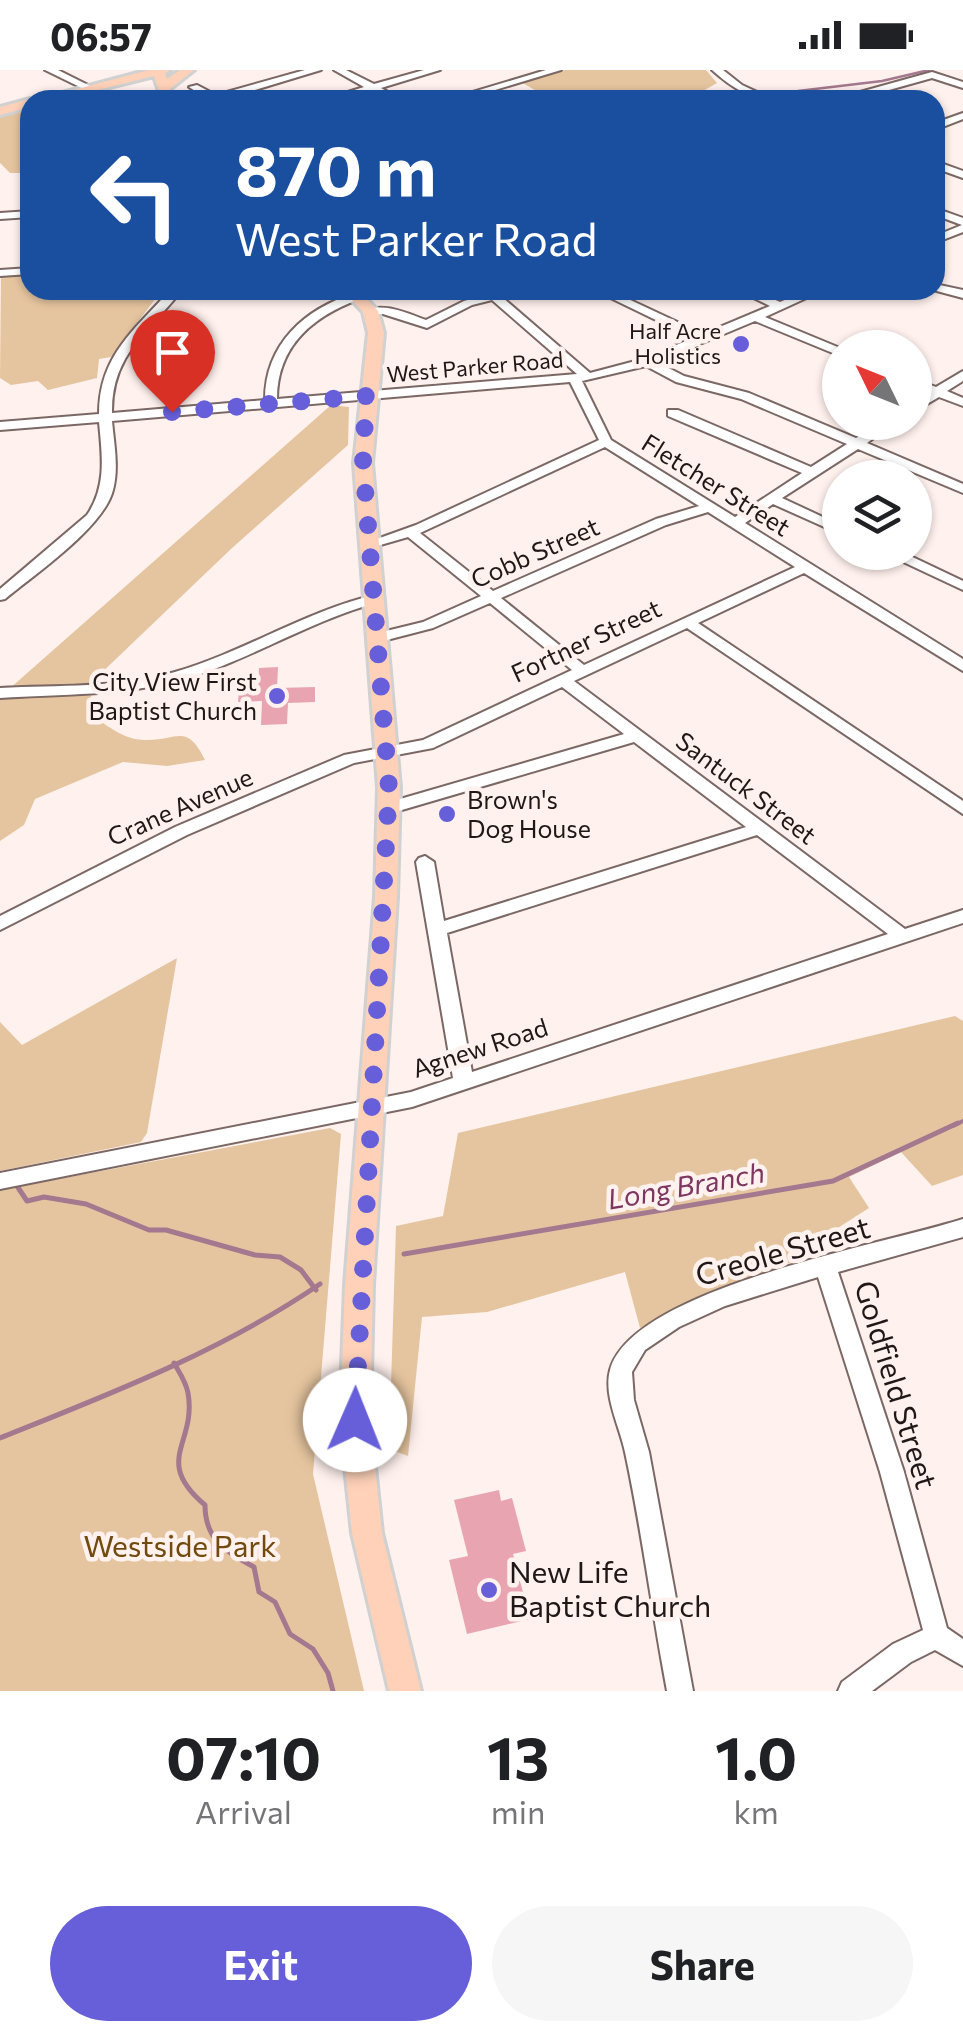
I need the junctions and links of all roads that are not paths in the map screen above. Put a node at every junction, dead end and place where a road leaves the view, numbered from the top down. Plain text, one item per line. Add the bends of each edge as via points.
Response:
1 (50, 70) edge
2 (160, 70) edge
3 (188, 70) edge
4 (316, 70) edge
5 (339, 70) edge
6 (435, 70) edge
7 (518, 70) edge
8 (556, 70) edge
9 (717, 70) edge
10 (532, 77) junction
11 (963, 84) edge
12 (194, 87) dead end
13 (372, 87) junction
14 (89, 88) junction
15 (81, 90) edge
16 (170, 90) edge
17 (199, 90) edge
18 (245, 90) edge
19 (361, 90) edge
20 (378, 90) edge
21 (486, 90) edge
22 (746, 90) edge
23 (880, 90) edge
24 (166, 300) edge
25 (342, 300) edge
26 (359, 300) edge
27 (483, 300) edge
28 (501, 300) edge
29 (621, 300) edge
30 (766, 300) edge
31 (794, 300) edge
32 (780, 306) junction
33 (370, 311) junction
34 (756, 316) junction
35 (704, 339) junction
36 (822, 344) edge
37 (648, 362) junction
38 (963, 375) edge
39 (582, 378) junction
40 (932, 390) edge
41 (938, 392) junction
42 (366, 396) junction
43 (932, 396) edge
44 (963, 402) edge
45 (270, 403) junction
46 (674, 414) dead end
47 (106, 418) junction
48 (0, 426) edge
49 (862, 440) edge
50 (606, 442) junction
51 (856, 444) junction
52 (812, 472) junction
53 (963, 489) edge
54 (770, 498) junction
55 (708, 508) junction
56 (735, 522) junction
57 (822, 522) edge
58 (410, 532) junction
59 (370, 544) junction
60 (803, 568) junction
61 (928, 570) edge
62 (963, 586) edge
63 (0, 596) edge
64 (492, 596) junction
65 (374, 599) junction
66 (686, 621) junction
67 (380, 637) junction
68 (963, 666) edge
69 (581, 670) junction
70 (561, 679) junction
71 (0, 692) edge
72 (635, 736) junction
73 (388, 752) junction
74 (388, 808) junction
75 (963, 809) edge
76 (758, 829) junction
77 (425, 862) dead end
78 (963, 916) edge
79 (0, 924) edge
80 (436, 930) junction
81 (901, 935) junction
82 (464, 1082) junction
83 (372, 1108) junction
84 (0, 1182) edge
85 (963, 1228) edge
86 (826, 1267) junction
87 (937, 1636) junction
88 (963, 1654) edge
89 (405, 1691) edge
90 (680, 1691) edge
91 (851, 1691) edge

1 - 14 street
2 - 14 main road
3 - 16 main road
4 - 18 street
5 - 13 street
6 - 13 street
7 - 10 street
8 - 10 street
9 - 22 street
10 - 21 street
11 - 23 street via 932,75
12 - 17 street
13 - 19 street
13 - 20 street
14 - 15 main road
24 - 47 street via 120,353 108,383
25 - 45 street via 289,339 272,368
26 - 33 main road
27 - 33 street via 424,324
28 - 39 street
29 - 35 street
30 - 32 street
31 - 32 street, West Parker Road
32 - 34 street, West Parker Road
33 - 42 main road via 376,333
34 - 35 street, West Parker Road
34 - 36 street
35 - 37 street, West Parker Road
37 - 39 street, West Parker Road
37 - 51 street via 680,380 744,396
38 - 41 street
39 - 42 street, West Parker Road
39 - 50 street, Fletcher Street
40 - 41 street
41 - 43 street
41 - 44 street
42 - 45 street, West Parker Road
42 - 59 main road
45 - 47 street, West Parker Road
46 - 52 street
47 - 48 street, West Parker Road
47 - 63 street via 110,480 104,503
49 - 51 street
50 - 55 street, Fletcher Street
50 - 58 street
51 - 52 street
51 - 53 street
52 - 54 street
54 - 56 street
54 - 57 street
55 - 56 street, Fletcher Street
55 - 64 street, Cobb Street
56 - 60 street, Fletcher Street
58 - 59 street
58 - 64 street
59 - 65 main road
60 - 66 street, Fortner Street
60 - 68 street, Fletcher Street
61 - 62 street
64 - 67 street, Cobb Street via 428,625
64 - 69 street
65 - 67 main road
65 - 71 street via 169,679
66 - 69 street, Fortner Street
66 - 75 street
67 - 73 main road
69 - 70 street, Fortner Street
70 - 72 street, Santuck Street
70 - 73 street, Fortner Street via 427,744
72 - 74 street
72 - 76 street, Santuck Street
73 - 74 main road
73 - 79 street, Crane Avenue via 336,764 181,831
74 - 83 main road
76 - 80 street
76 - 81 street, Santuck Street
77 - 80 street
78 - 81 street, Agnew Road
80 - 82 street
81 - 82 street, Agnew Road
82 - 83 street, Agnew Road
83 - 84 street, Agnew Road
83 - 89 main road via 355,1420 367,1533
85 - 86 street, Creole Street
86 - 87 street, Goldfield Street
86 - 90 street, Creole Street via 718,1298 660,1326 629,1353 621,1372
87 - 88 street
87 - 91 street

